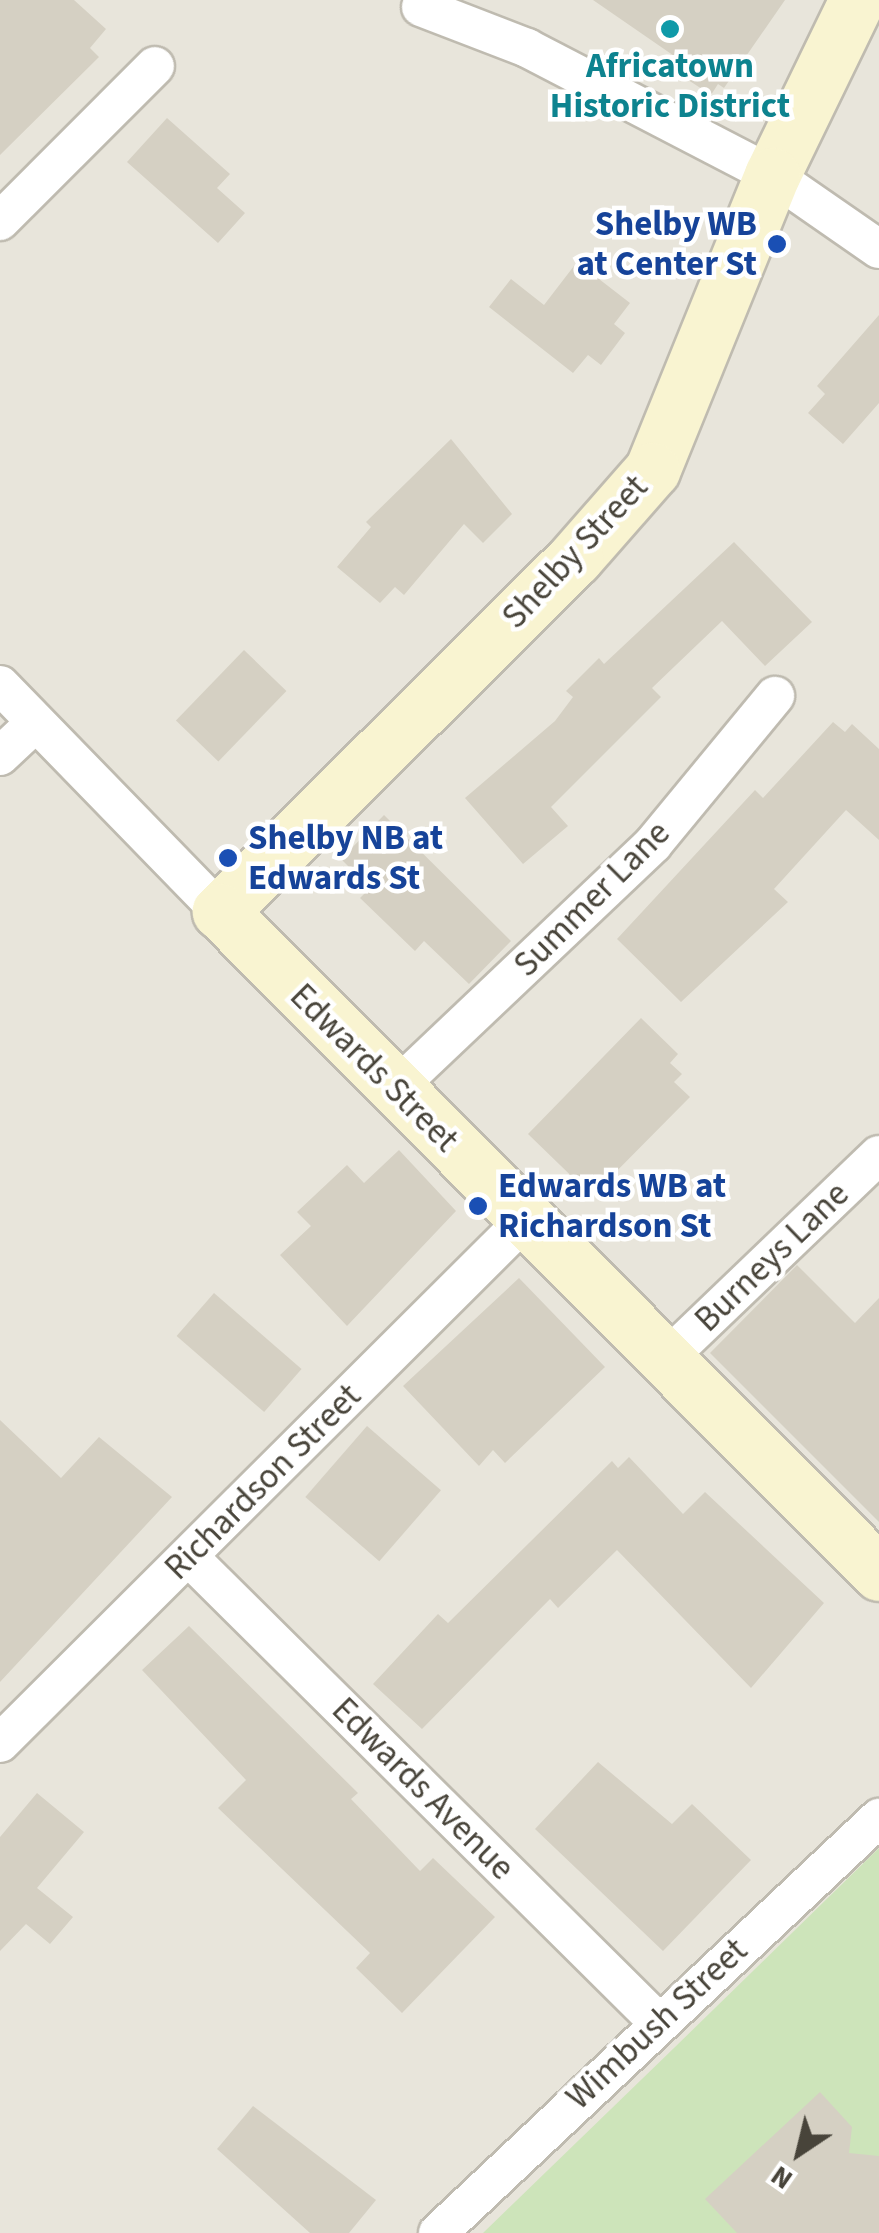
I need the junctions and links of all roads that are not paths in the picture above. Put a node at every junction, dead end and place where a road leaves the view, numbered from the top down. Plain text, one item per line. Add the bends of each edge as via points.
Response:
1 (857, 0) edge
2 (421, 7) dead end
3 (156, 66) dead end
4 (772, 175) junction
5 (0, 221) edge
6 (879, 249) edge
7 (0, 685) edge
8 (775, 696) dead end
9 (35, 722) junction
10 (0, 756) edge
11 (220, 911) junction
12 (396, 1089) junction
13 (879, 1155) edge
14 (525, 1220) junction
15 (664, 1360) junction
16 (190, 1557) junction
17 (879, 1574) edge
18 (0, 1743) edge
19 (879, 1818) edge
20 (657, 2021) junction
21 (438, 2233) edge

1 - 4 street, Shelby Street
2 - 4 street via 527,48
3 - 5 street
4 - 6 street
4 - 11 street, Shelby Street via 652,470 575,558
7 - 9 street, Edwards Street
8 - 12 street, Summer Lane via 653,844
9 - 10 street
9 - 11 street, Edwards Street
11 - 12 street, Edwards Street
12 - 14 street, Edwards Street
13 - 15 street, Burneys Lane
14 - 15 street, Edwards Street
14 - 16 street, Richardson Street
15 - 17 street, Edwards Street
16 - 18 street, Richardson Street
16 - 20 street, Edwards Avenue
19 - 20 street, Wimbush Street
20 - 21 street, Wimbush Street

